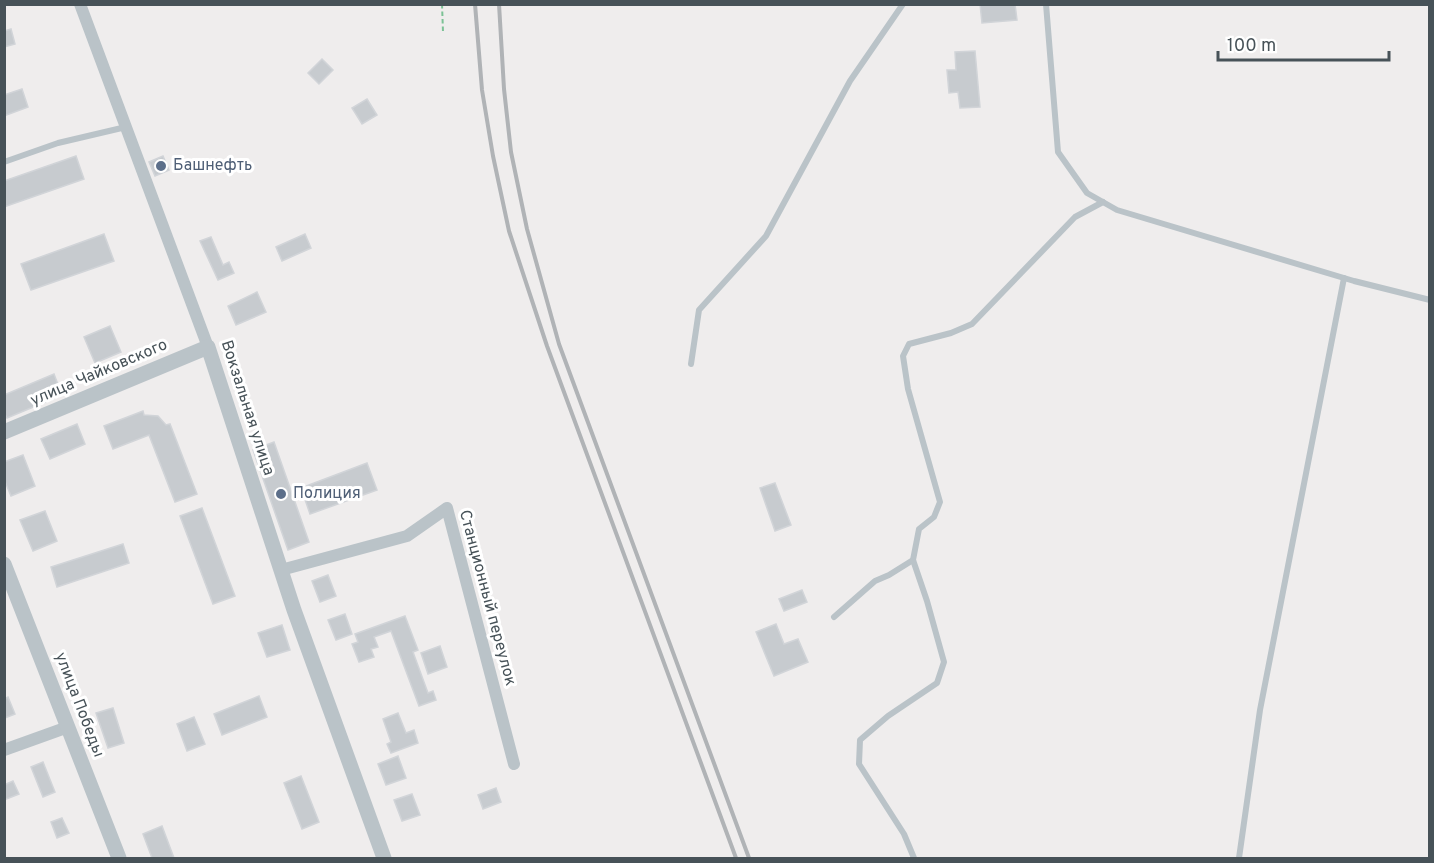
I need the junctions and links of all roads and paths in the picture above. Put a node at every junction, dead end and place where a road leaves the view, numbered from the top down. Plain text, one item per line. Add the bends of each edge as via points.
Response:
1 (80, 4) edge
2 (442, 4) edge
3 (903, 4) edge
4 (1046, 4) edge
5 (443, 32) dead end
6 (127, 127) junction
7 (4, 162) edge
8 (1103, 202) junction
9 (1344, 278) junction
10 (1430, 300) edge
11 (208, 347) junction
12 (691, 364) dead end
13 (4, 432) edge
14 (913, 560) junction
15 (4, 564) edge
16 (281, 570) junction
17 (834, 617) dead end
18 (68, 727) junction
19 (4, 750) edge
20 (514, 765) dead end
21 (119, 858) edge
22 (384, 858) edge
23 (914, 858) edge
24 (1239, 858) edge

1 - 6 street, Вокзальная улица
2 - 5 path
3 - 12 lane via 850,81 766,236 699,310
4 - 8 lane via 1058,152 1087,193
6 - 7 lane via 58,142
6 - 11 street, Вокзальная улица
8 - 9 lane via 1118,210
8 - 14 lane via 1075,217 972,324 909,344 903,356 908,389 940,502 934,517 919,529
9 - 10 lane
9 - 24 lane via 1260,710
11 - 13 street, улица Чайковского
11 - 16 street, Вокзальная улица
14 - 17 lane via 875,581
14 - 23 lane via 944,662 937,683 861,740 859,764 904,834
15 - 18 street, улица Победы
16 - 20 street, Станционный переулок via 407,536 447,507
16 - 22 street, Вокзальная улица
18 - 19 street
18 - 21 street, улица Победы

